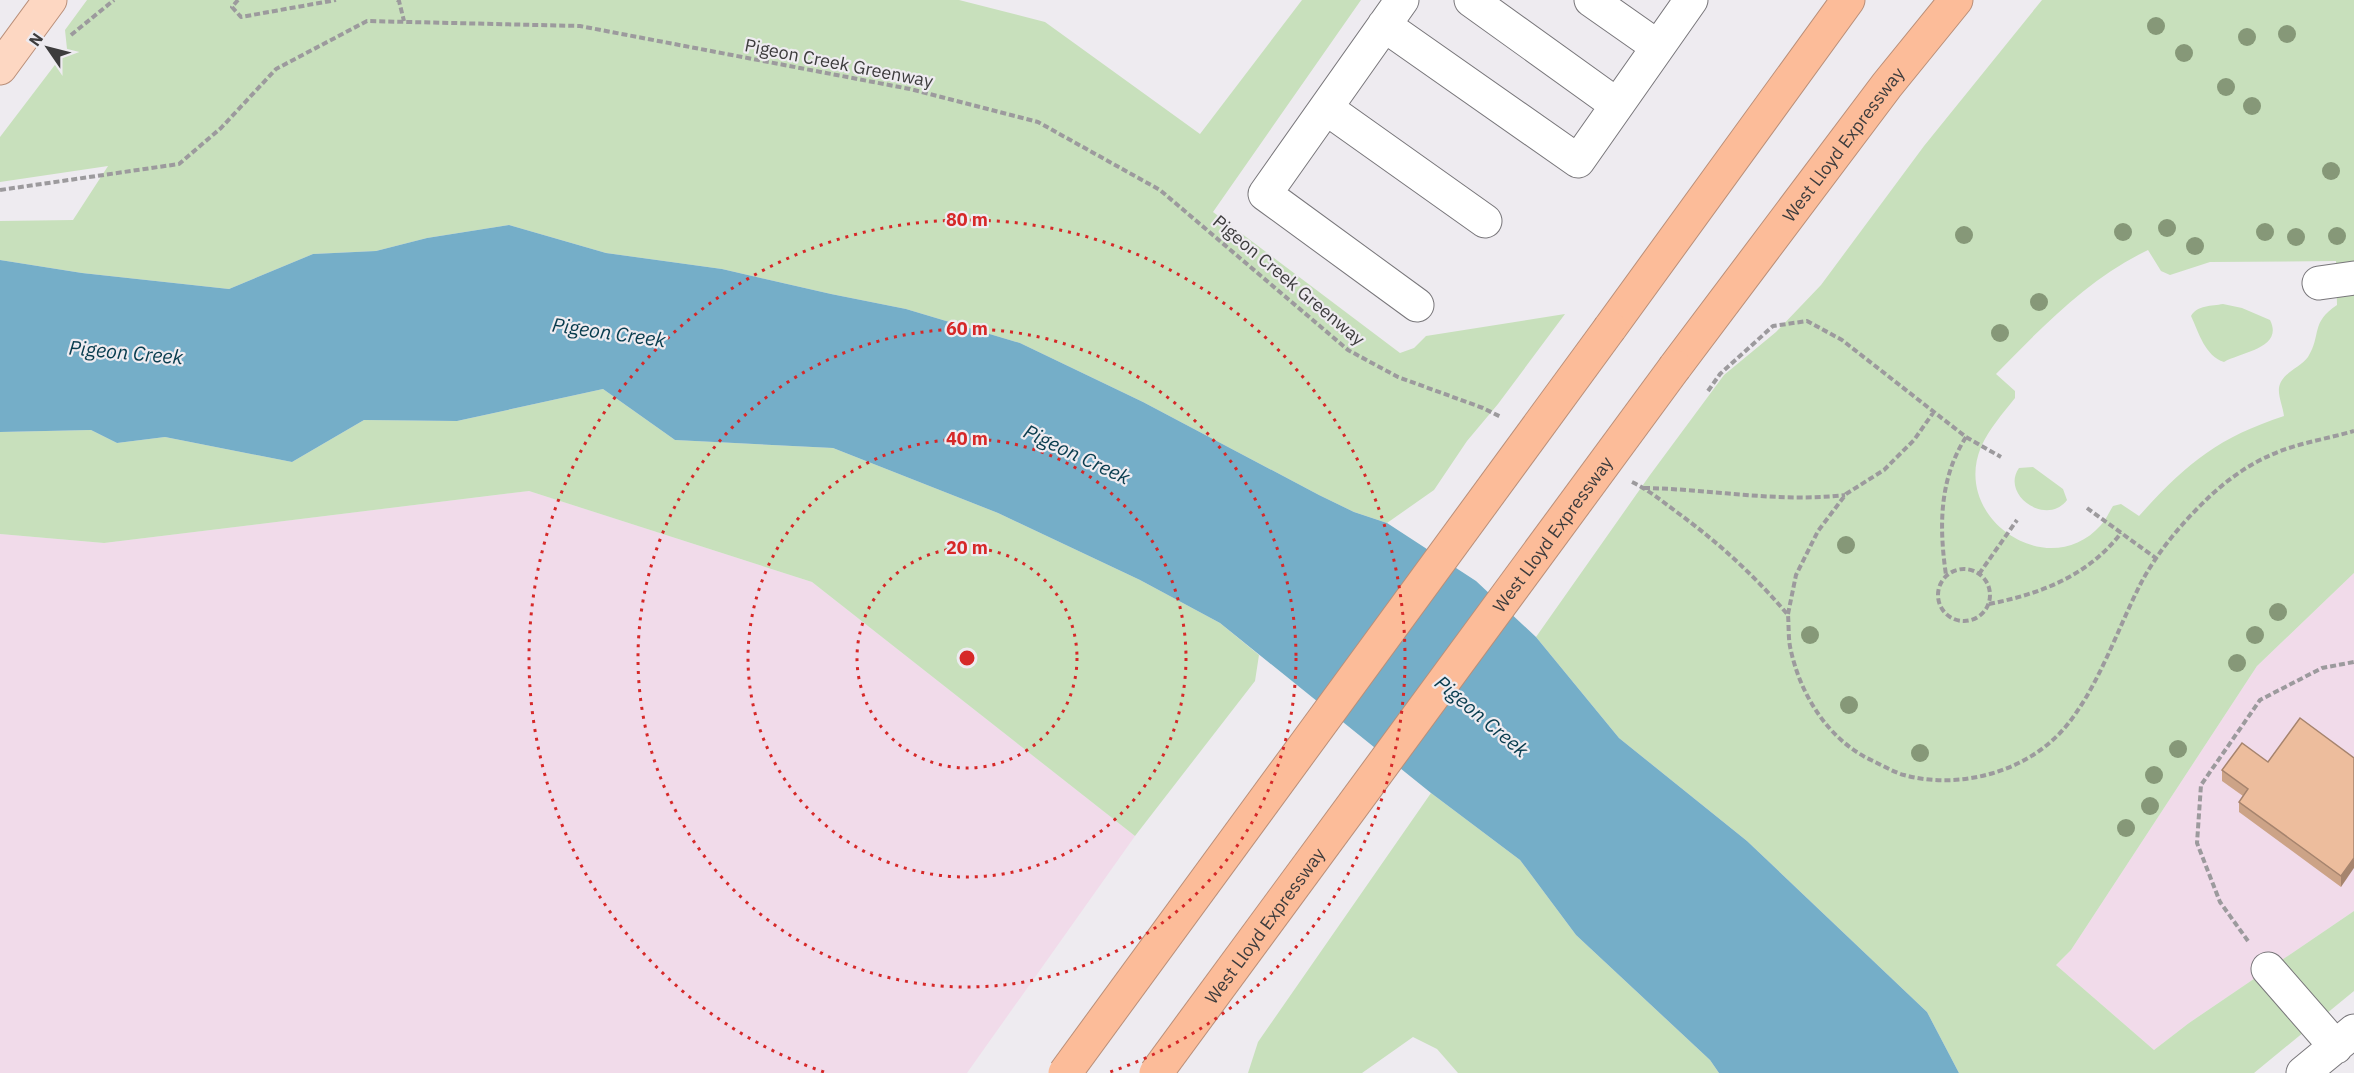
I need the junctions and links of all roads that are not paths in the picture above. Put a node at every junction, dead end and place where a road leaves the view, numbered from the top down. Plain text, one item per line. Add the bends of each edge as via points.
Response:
1 (50, 0) edge
2 (1471, 0) edge
3 (1591, 0) edge
4 (1691, 0) edge
5 (1830, 0) edge
6 (1848, 0) edge
7 (1956, 0) edge
8 (1393, 13) edge
9 (1658, 47) junction
10 (0, 68) edge
11 (1617, 105) junction
12 (1326, 108) junction
13 (1734, 156) junction
14 (1485, 221) dead end
15 (2354, 278) edge
16 (2319, 283) dead end
17 (1417, 305) dead end
18 (2268, 969) road end
19 (2345, 1039) edge
20 (1065, 1073) edge
21 (1156, 1073) edge
22 (2303, 1073) edge

1 - 10 main road
2 - 11 street
3 - 9 street
4 - 9 street
5 - 13 highway
6 - 13 highway
7 - 21 highway, West Lloyd Expressway, bridge via 1887,85 1675,367
8 - 11 street via 1578,161
8 - 12 street
9 - 11 street
12 - 14 street
12 - 17 street via 1265,194
13 - 20 highway, bridge
15 - 16 street
18 - 19 street
19 - 22 street

